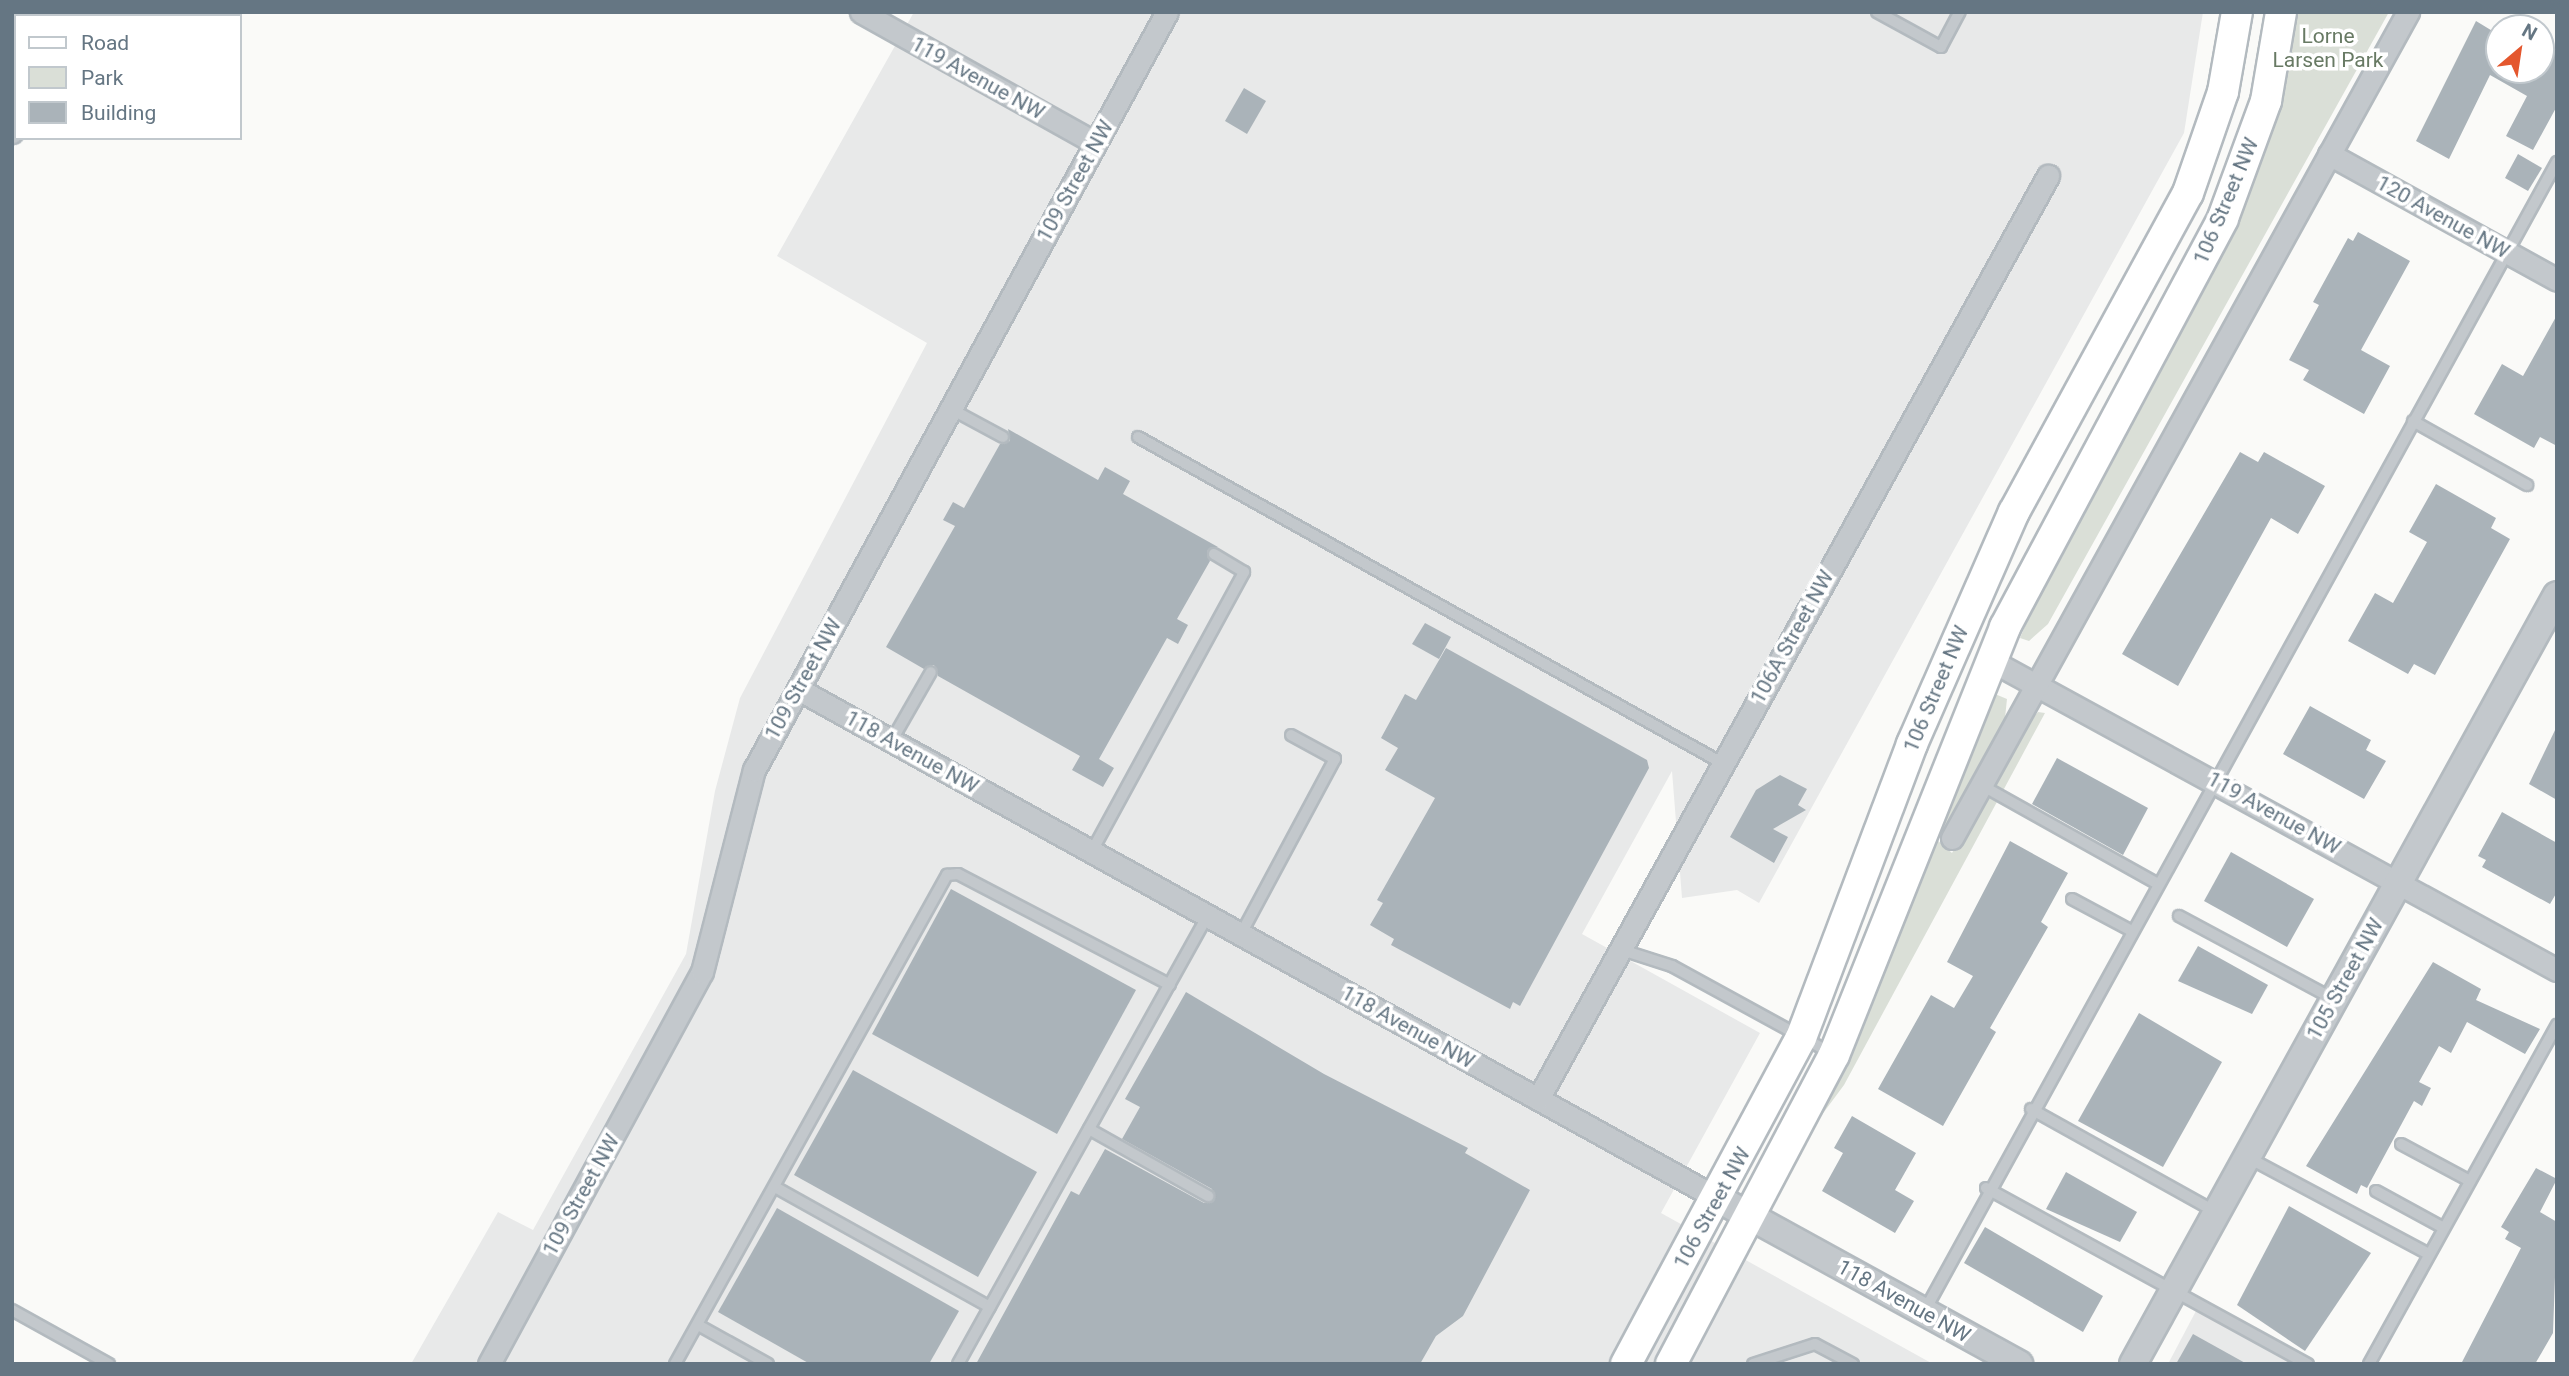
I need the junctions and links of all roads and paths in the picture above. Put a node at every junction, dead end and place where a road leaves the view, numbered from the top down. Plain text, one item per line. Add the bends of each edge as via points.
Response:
1 (861, 12) edge
2 (1167, 12) edge
3 (1877, 12) edge
4 (1960, 12) edge
5 (2237, 12) edge
6 (2281, 12) edge
7 (2408, 12) edge
8 (1095, 143) junction
9 (2329, 154) junction
10 (2557, 162) edge
11 (2048, 177) dead end
12 (2507, 253) junction
13 (2557, 280) edge
14 (951, 409) junction
15 (2413, 421) junction
16 (1138, 437) dead end
17 (1003, 438) dead end
18 (2527, 485) dead end
19 (1214, 554) dead end
20 (2557, 595) edge
21 (1990, 660) junction
22 (930, 672) dead end
23 (2034, 681) junction
24 (797, 689) junction
25 (1291, 735) dead end
26 (892, 740) junction
27 (1722, 764) junction
28 (2214, 780) junction
29 (1981, 785) junction
30 (1952, 838) dead end
31 (1092, 851) junction
32 (2398, 882) junction
33 (2156, 883) junction
34 (2072, 899) dead end
35 (1208, 915) junction
36 (2179, 916) dead end
37 (2130, 930) junction
38 (1241, 934) junction
39 (1619, 949) junction
40 (2557, 970) edge
41 (1170, 985) junction
42 (2334, 999) junction
43 (2557, 1025) edge
44 (1801, 1038) junction
45 (1834, 1055) junction
46 (1538, 1099) junction
47 (2031, 1109) junction
48 (1089, 1129) junction
49 (2401, 1144) dead end
50 (2247, 1157) junction
51 (2470, 1181) junction
52 (775, 1187) junction
53 (1986, 1188) junction
54 (2376, 1191) dead end
55 (1208, 1196) dead end
56 (1717, 1198) junction
57 (2216, 1212) junction
58 (1752, 1217) junction
59 (2444, 1227) junction
60 (2430, 1254) junction
61 (2174, 1290) junction
62 (990, 1307) junction
63 (12, 1310) edge
64 (1924, 1311) junction
65 (698, 1325) junction
66 (109, 1364) edge
67 (489, 1364) edge
68 (675, 1364) edge
69 (768, 1364) edge
70 (958, 1364) edge
71 (1626, 1364) edge
72 (1671, 1364) edge
73 (1753, 1364) edge
74 (1853, 1364) edge
75 (2019, 1364) edge
76 (2133, 1364) edge
77 (2308, 1364) edge
78 (2369, 1364) edge

1 - 8 street, 119 Avenue NW
2 - 8 street, 109 Street NW
3 - 4 lane via 1941,47
5 - 44 main road, 106 Street NW via 2223,92 2188,193 2014,512 1912,744
6 - 21 main road, 106 Street NW via 2266,101 2224,218
7 - 9 street
8 - 14 street, 109 Street NW
9 - 12 street, 120 Avenue NW
9 - 23 street
10 - 12 lane
11 - 27 street, 106A Street NW
12 - 13 street, 120 Avenue NW
12 - 15 lane
14 - 17 lane
14 - 24 street, 109 Street NW
15 - 18 lane
15 - 28 lane
16 - 27 lane
19 - 31 lane via 1244,572
20 - 32 street, 105 Street NW
21 - 23 street, 119 Avenue NW
21 - 45 main road, 106 Street NW
22 - 26 lane
23 - 28 street, 119 Avenue NW
23 - 29 street
24 - 26 street, 118 Avenue NW
24 - 67 street, 109 Street NW via 745,789 702,972
25 - 38 lane via 1335,759
26 - 31 street, 118 Avenue NW
27 - 39 street, 106A Street NW
28 - 32 street, 119 Avenue NW
28 - 33 lane
29 - 30 street
29 - 33 lane
31 - 35 street, 118 Avenue NW
32 - 40 street, 119 Avenue NW
32 - 42 street, 105 Street NW
33 - 37 lane
34 - 37 lane
35 - 38 street, 118 Avenue NW
35 - 41 lane
36 - 42 lane
37 - 47 lane
38 - 46 street, 118 Avenue NW
39 - 44 lane via 1679,969
39 - 46 street, 106A Street NW
41 - 48 lane
41 - 52 lane via 958,874 947,875
42 - 50 street, 105 Street NW
43 - 51 lane
44 - 45 lane
44 - 56 main road, 106 Street NW
45 - 58 main road, 106 Street NW
46 - 56 street, 118 Avenue NW
47 - 53 lane
47 - 57 lane
48 - 55 lane
48 - 62 lane
49 - 51 lane
50 - 57 street, 105 Street NW
50 - 60 lane
51 - 59 lane
52 - 62 lane
52 - 65 lane
53 - 61 lane
53 - 64 lane
54 - 59 lane
56 - 58 street, 118 Avenue NW
56 - 71 main road, 106 Street NW
57 - 61 street, 105 Street NW
58 - 64 street, 118 Avenue NW
58 - 72 main road, 106 Street NW
59 - 60 lane
60 - 78 lane
61 - 76 street, 105 Street NW
61 - 77 lane
62 - 70 lane
63 - 66 lane
64 - 75 street, 118 Avenue NW
65 - 68 lane
65 - 69 lane
73 - 74 lane via 1815,1344

